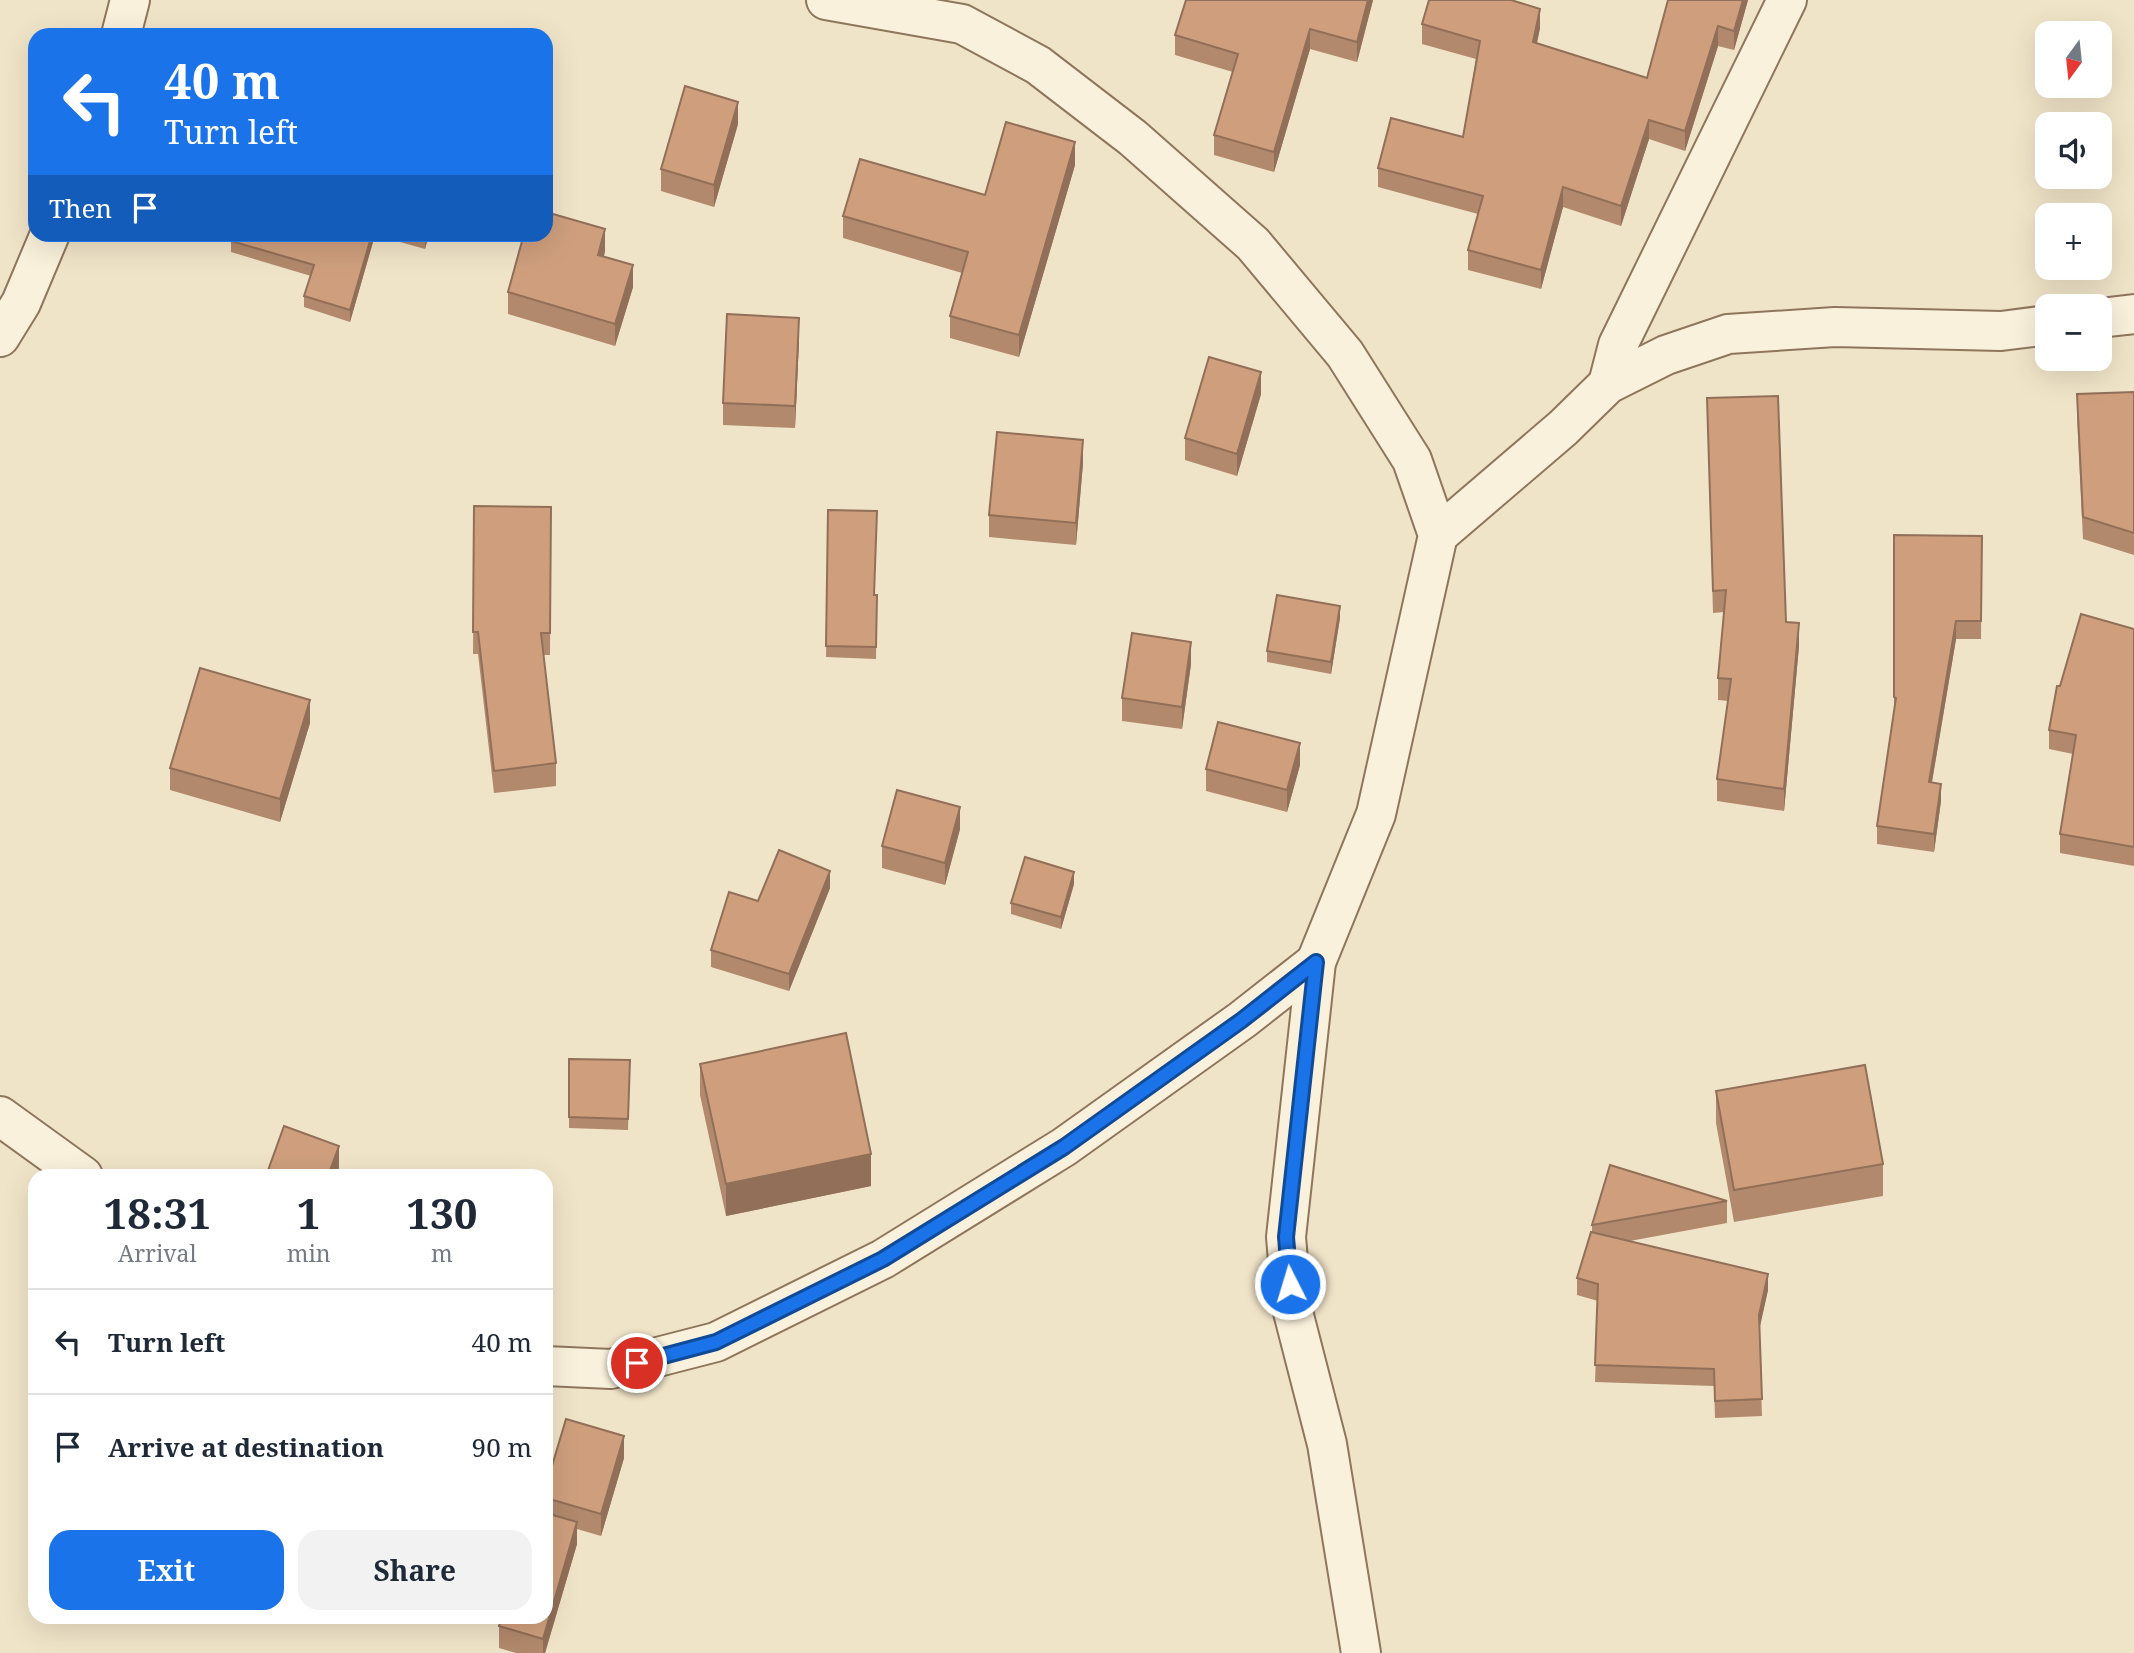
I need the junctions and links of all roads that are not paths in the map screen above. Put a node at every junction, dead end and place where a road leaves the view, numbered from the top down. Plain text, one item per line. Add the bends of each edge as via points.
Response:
1 (130, 0) edge
2 (826, 0) edge
3 (1787, 0) edge
4 (123, 28) edge
5 (47, 242) edge
6 (2134, 314) edge
7 (2112, 317) edge
8 (2035, 327) edge
9 (0, 337) edge
10 (1608, 384) junction
11 (1438, 535) junction
12 (1316, 962) junction
13 (0, 1116) edge
14 (73, 1169) edge
15 (553, 1366) edge
16 (1361, 1653) edge

1 - 4 street
2 - 11 street via 962,23 1038,65 1133,138 1253,244 1345,354 1412,460
3 - 10 street via 1618,345
5 - 9 street via 21,303
6 - 7 street
8 - 10 street via 2001,331 1835,327 1728,334 1666,355
10 - 11 street
11 - 12 street via 1376,814
12 - 15 street via 1064,1147 883,1259 716,1342 611,1369
12 - 16 street via 1286,1237 1292,1308 1327,1444
13 - 14 street

